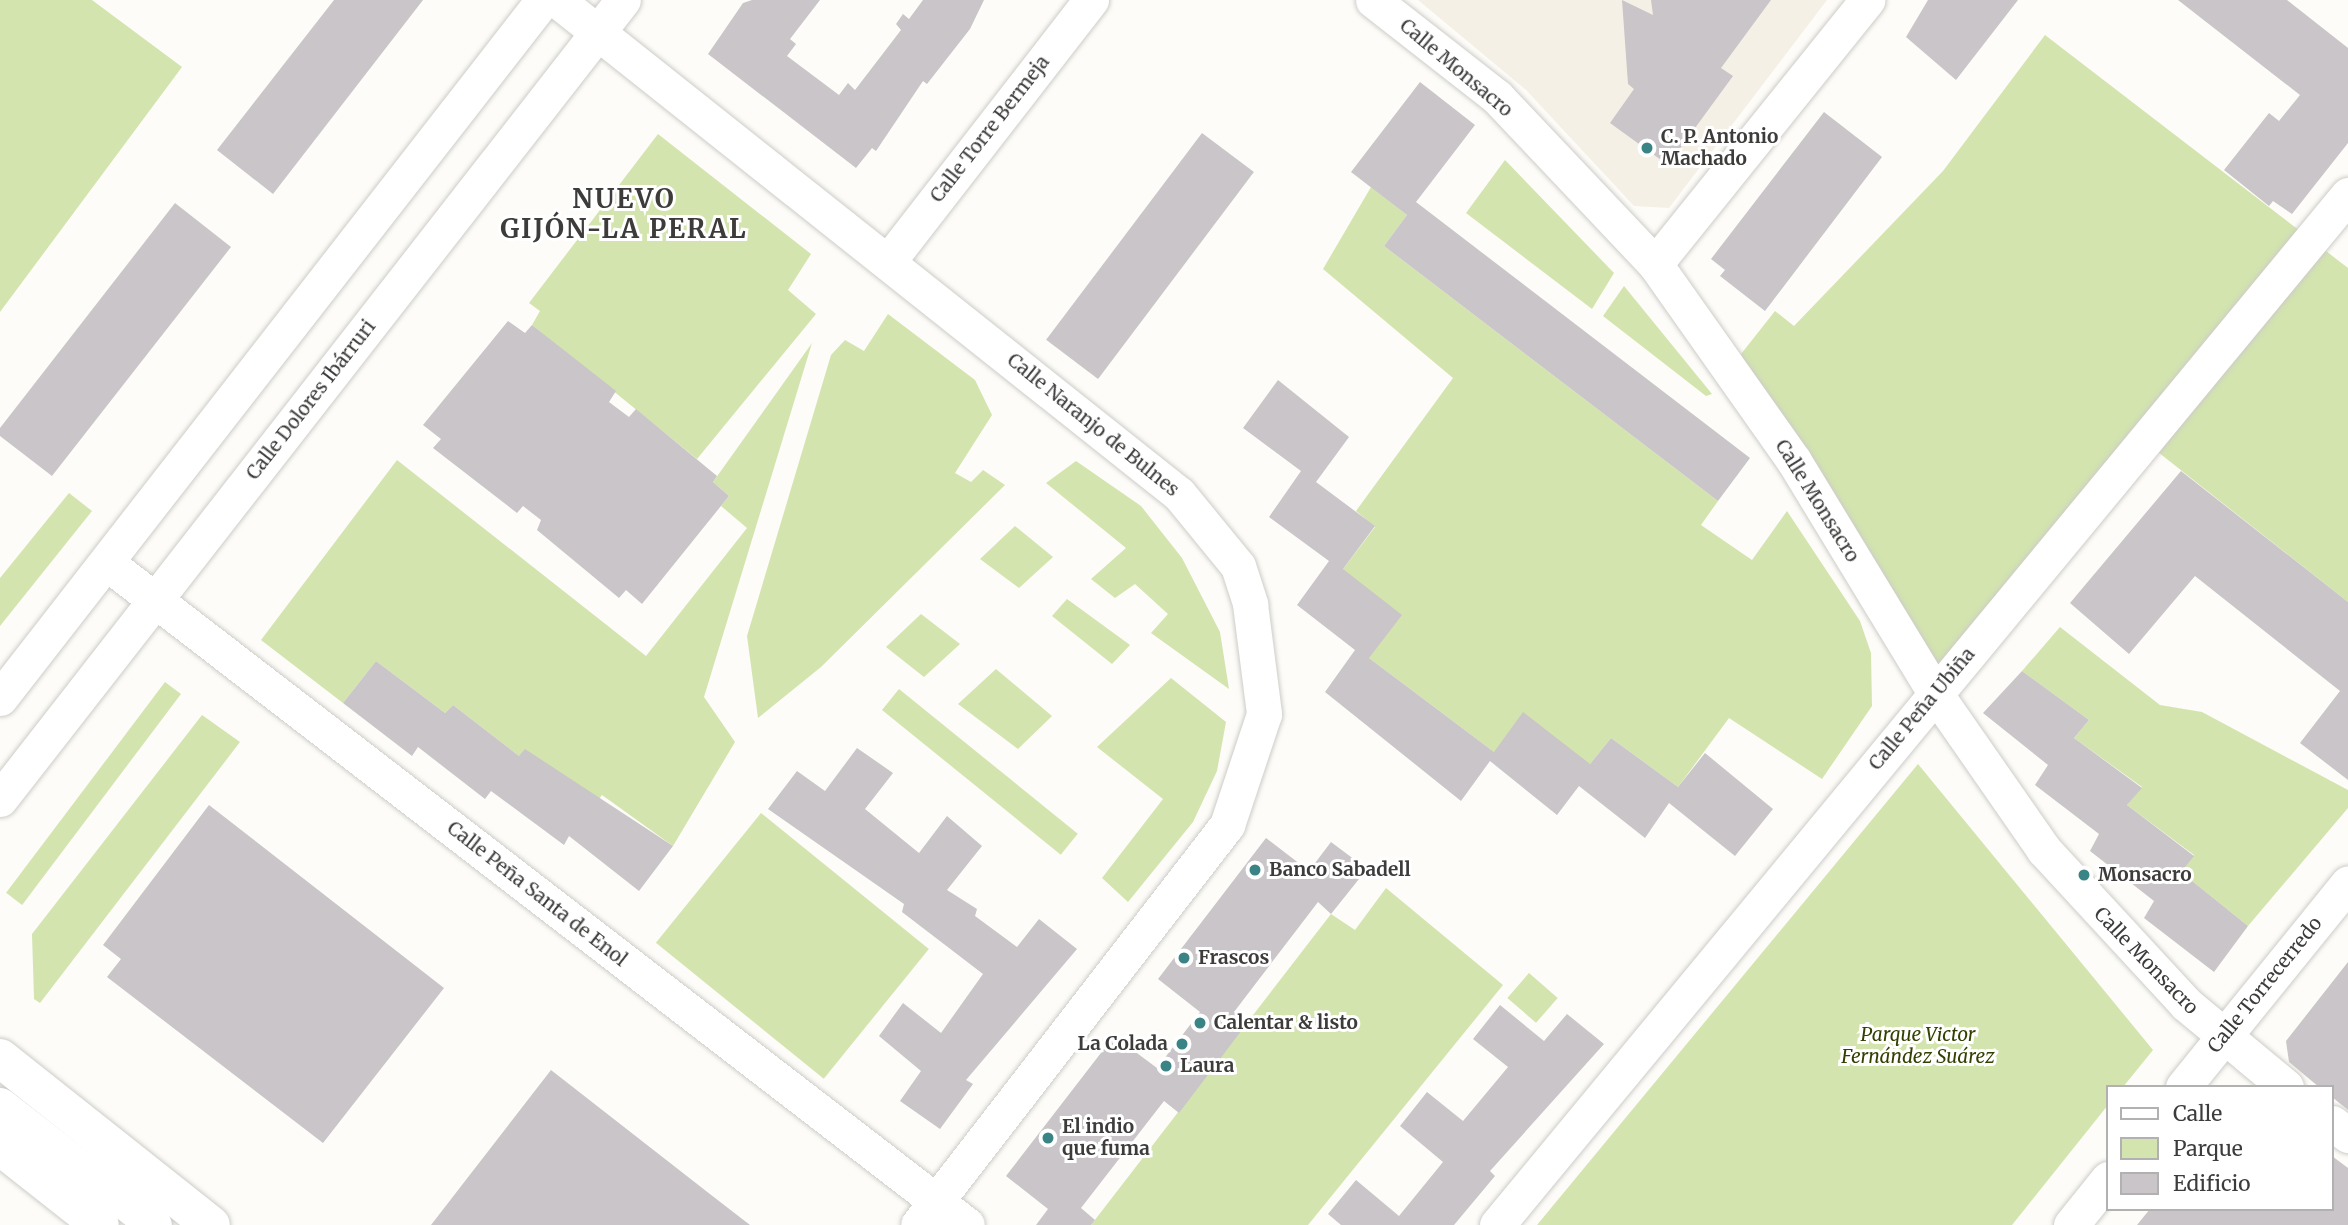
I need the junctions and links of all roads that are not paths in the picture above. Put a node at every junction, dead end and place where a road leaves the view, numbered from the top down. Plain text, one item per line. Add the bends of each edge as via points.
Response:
1 (543, 0) edge
2 (557, 0) edge
3 (623, 0) edge
4 (1091, 0) edge
5 (1373, 0) edge
6 (1867, 0) edge
7 (598, 31) junction
8 (2348, 195) edge
9 (890, 259) junction
10 (1656, 264) junction
11 (107, 563) junction
12 (156, 598) junction
13 (1935, 693) junction
14 (0, 698) edge
15 (0, 799) edge
16 (2348, 883) edge
17 (2222, 1037) junction
18 (0, 1058) edge
19 (2185, 1085) edge
20 (2283, 1085) edge
21 (0, 1105) edge
22 (0, 1146) edge
23 (2106, 1181) edge
24 (927, 1213) edge
25 (100, 1225) edge
26 (154, 1225) edge
27 (211, 1225) edge
28 (967, 1225) edge
29 (1497, 1225) edge
30 (2071, 1225) edge

1 - 11 street
2 - 7 street, Calle Naranjo de Bulnes
3 - 7 street, Calle Dolores Ibárruri
4 - 9 street, Calle Torre Bermeja
5 - 10 street, Calle Monsacro via 1497,97
6 - 10 street
7 - 9 street, Calle Naranjo de Bulnes
7 - 12 street, Calle Dolores Ibárruri
8 - 13 street, Calle Peña Ubiña
9 - 24 street, Calle Naranjo de Bulnes via 1179,494 1238,566 1263,675 1264,714 1227,825
10 - 13 street, Calle Monsacro via 1794,461
11 - 12 street, Calle Peña Santa de Enol
11 - 14 street
12 - 15 street, Calle Dolores Ibárruri
12 - 24 street, Calle Peña Santa de Enol
13 - 17 street, Calle Monsacro via 2044,850
13 - 29 street, Calle Peña Ubiña
16 - 17 street, Calle Torrecerredo
17 - 19 street, Calle Torrecerredo
17 - 20 street, Calle Monsacro
18 - 27 main road
21 - 26 street
22 - 25 main road
23 - 30 street
24 - 28 street, Calle Peña Santa de Enol

